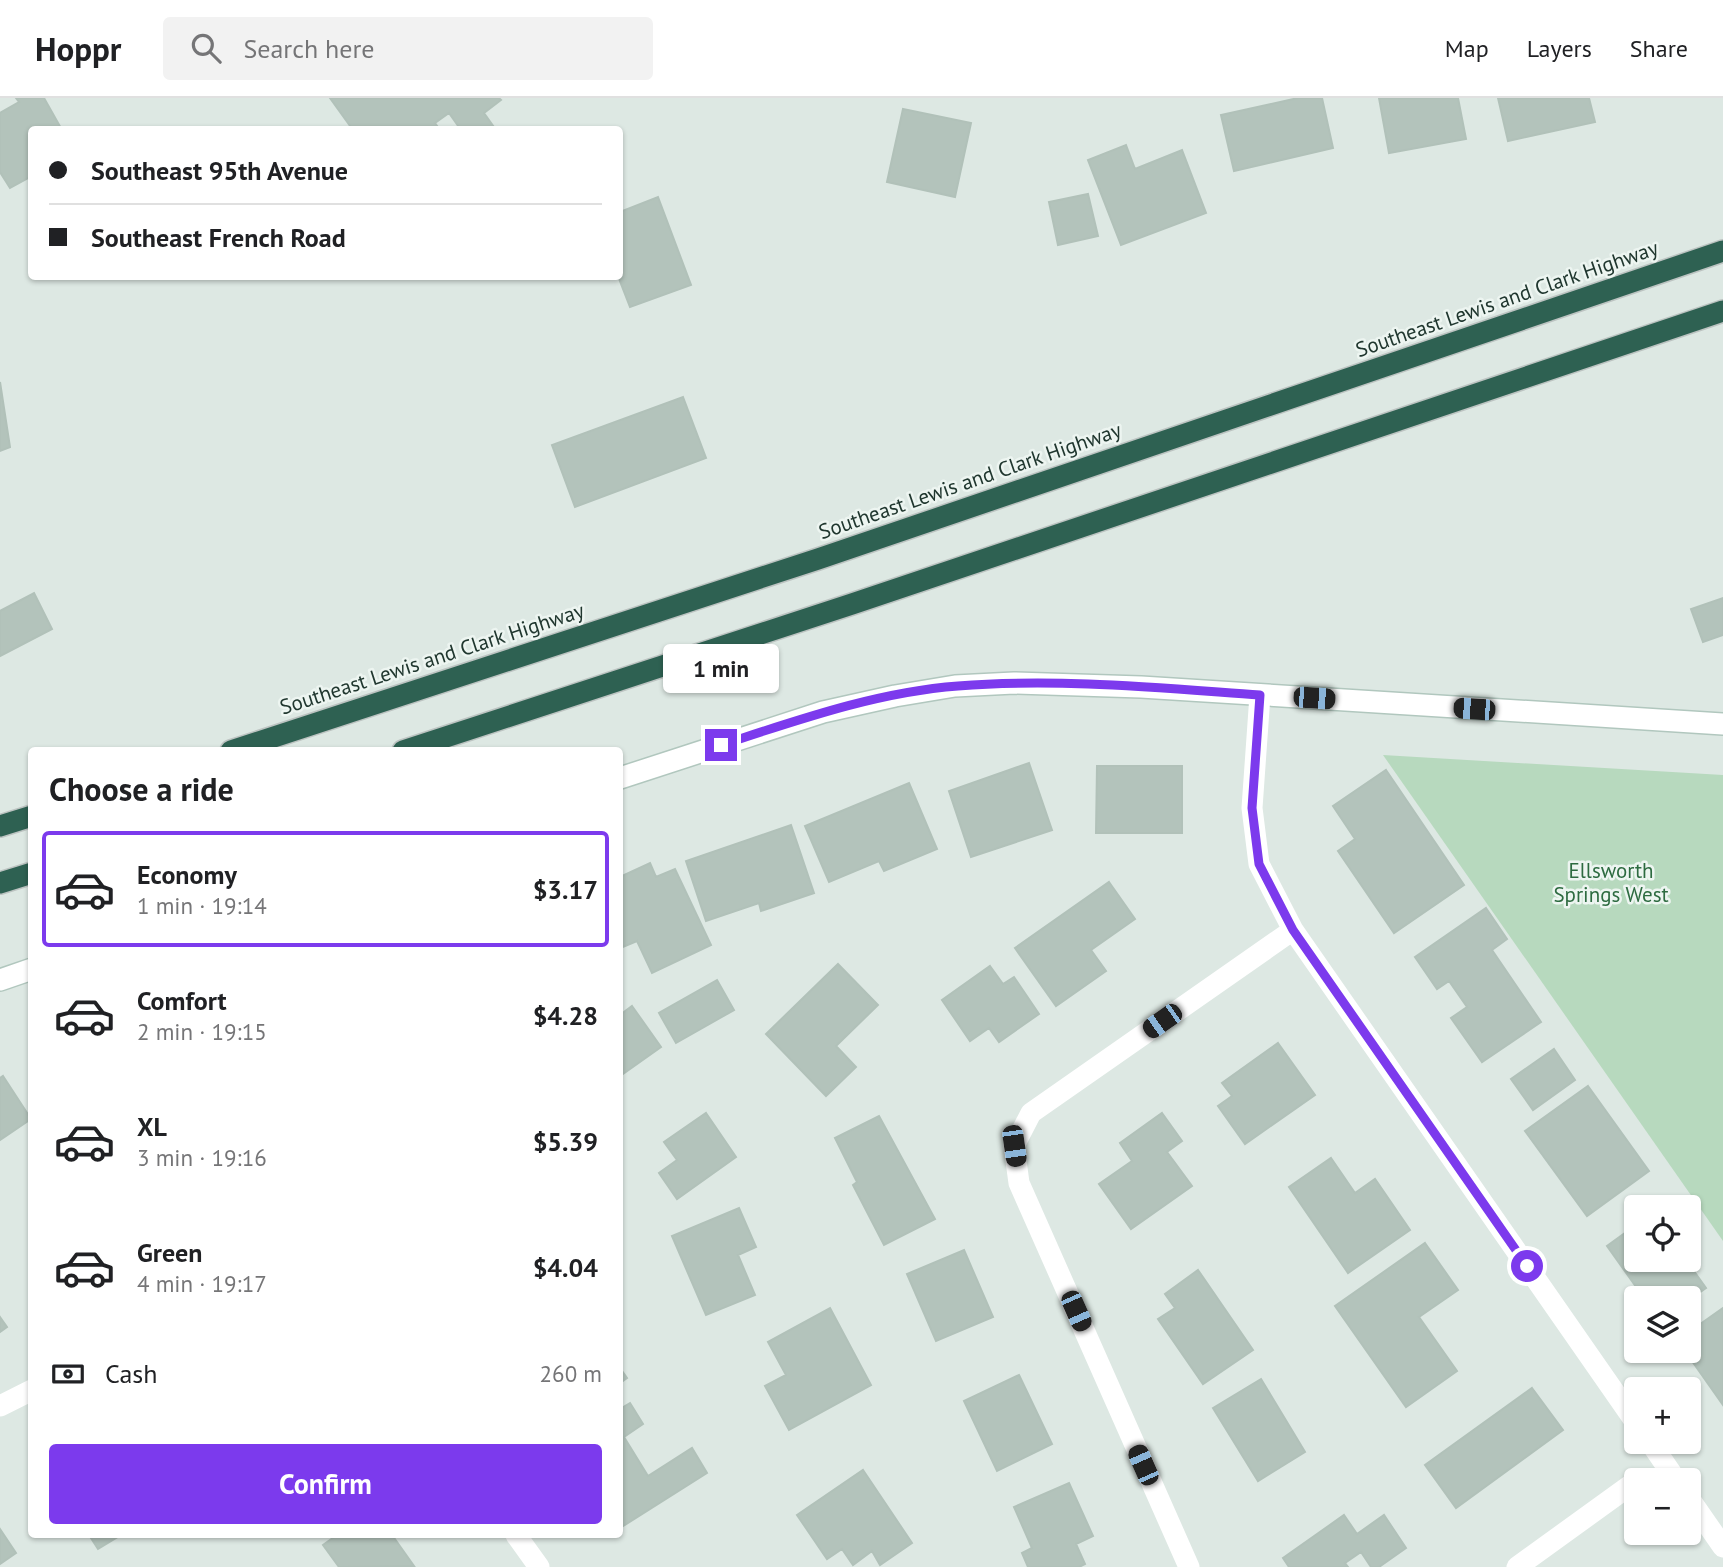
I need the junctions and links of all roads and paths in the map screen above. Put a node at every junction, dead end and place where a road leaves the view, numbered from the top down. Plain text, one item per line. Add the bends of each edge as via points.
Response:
1 (1723, 251) edge
2 (1723, 311) edge
3 (1260, 695) junction
4 (1723, 724) edge
5 (243, 747) edge
6 (415, 747) edge
7 (623, 777) edge
8 (28, 817) edge
9 (0, 826) edge
10 (28, 874) edge
11 (0, 883) edge
12 (1293, 930) junction
13 (28, 970) edge
14 (0, 980) edge
15 (28, 1392) edge
16 (0, 1406) edge
17 (1624, 1406) edge
18 (1658, 1454) edge
19 (1663, 1462) junction
20 (1655, 1468) edge
21 (1667, 1468) edge
22 (1624, 1490) edge
23 (1701, 1515) edge
24 (518, 1538) edge
25 (1723, 1547) edge
26 (539, 1567) edge
27 (1189, 1567) edge
28 (1517, 1567) edge

1 - 5 highway, Southeast Lewis and Clark Highway via 818,559
2 - 6 highway
3 - 4 street
3 - 7 street via 1014,683 956,686 823,712
3 - 12 street via 1252,808 1259,864
8 - 9 highway
10 - 11 highway
12 - 17 street
12 - 27 street via 1031,1114 1014,1146 1019,1183
13 - 14 street
15 - 16 street
18 - 19 street
19 - 20 street
19 - 21 street
22 - 28 street
23 - 25 street
24 - 26 street

